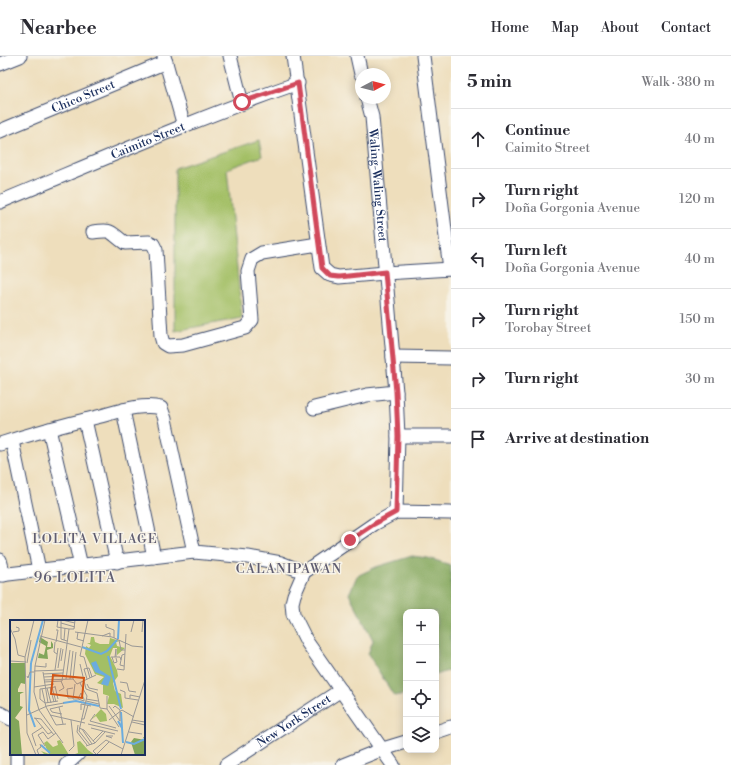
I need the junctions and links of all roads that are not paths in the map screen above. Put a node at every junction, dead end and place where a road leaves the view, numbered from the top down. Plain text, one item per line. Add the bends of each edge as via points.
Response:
1 (20, 56) edge
2 (230, 56) edge
3 (293, 56) edge
4 (357, 56) edge
5 (423, 56) edge
6 (165, 59) edge
7 (0, 64) edge
8 (360, 68) edge
9 (298, 83) junction
10 (242, 102) junction
11 (369, 104) edge
12 (184, 126) junction
13 (0, 131) edge
14 (0, 202) edge
15 (93, 232) dead end
16 (318, 244) junction
17 (450, 269) edge
18 (385, 272) junction
19 (392, 357) junction
20 (451, 358) edge
21 (396, 392) junction
22 (314, 408) dead end
23 (123, 410) junction
24 (85, 420) junction
25 (49, 429) junction
26 (398, 436) junction
27 (451, 436) edge
28 (6, 442) edge
29 (396, 512) junction
30 (451, 513) edge
31 (194, 552) junction
32 (154, 556) junction
33 (0, 560) edge
34 (117, 562) junction
35 (81, 566) junction
36 (39, 570) junction
37 (304, 572) junction
38 (2, 575) edge
39 (341, 690) junction
40 (0, 713) edge
41 (10, 718) edge
42 (451, 727) edge
43 (439, 731) edge
44 (403, 743) edge
45 (383, 749) junction
46 (77, 755) edge
47 (66, 765) edge
48 (226, 765) edge
49 (343, 765) edge
50 (393, 765) edge

1 - 7 street
2 - 10 street
3 - 9 street
4 - 8 street
5 - 17 street
6 - 12 street
6 - 13 street, Chico Street
9 - 10 street, Caimito Street
9 - 16 street
10 - 12 street, Caimito Street
11 - 18 street, Waling-Waling Street via 372,117
12 - 14 street, Caimito Street
15 - 16 street via 106,230 125,243 153,244 156,250 161,336 163,343 168,346 183,345 245,328 252,320 248,271 252,259 262,253
16 - 18 street via 322,268 330,276
17 - 18 street
18 - 19 street, Waling-Waling Street
19 - 20 street
19 - 21 street, Waling-Waling Street
21 - 22 street via 367,394
21 - 26 street, Waling-Waling Street
23 - 24 street
23 - 31 street via 151,405 161,408
23 - 32 street
24 - 25 street
24 - 34 street
25 - 28 street
25 - 35 street
26 - 27 street
26 - 29 street, Waling-Waling Street
28 - 36 street
29 - 30 street
29 - 37 street
31 - 32 street
31 - 37 street via 281,563
32 - 34 street
33 - 38 street
34 - 35 street
35 - 36 street
36 - 38 street
37 - 39 street via 294,595 293,614 307,642
39 - 45 street
39 - 48 street, New York Street
40 - 41 street
42 - 43 street
44 - 45 street
45 - 49 street
45 - 50 street
46 - 47 street

